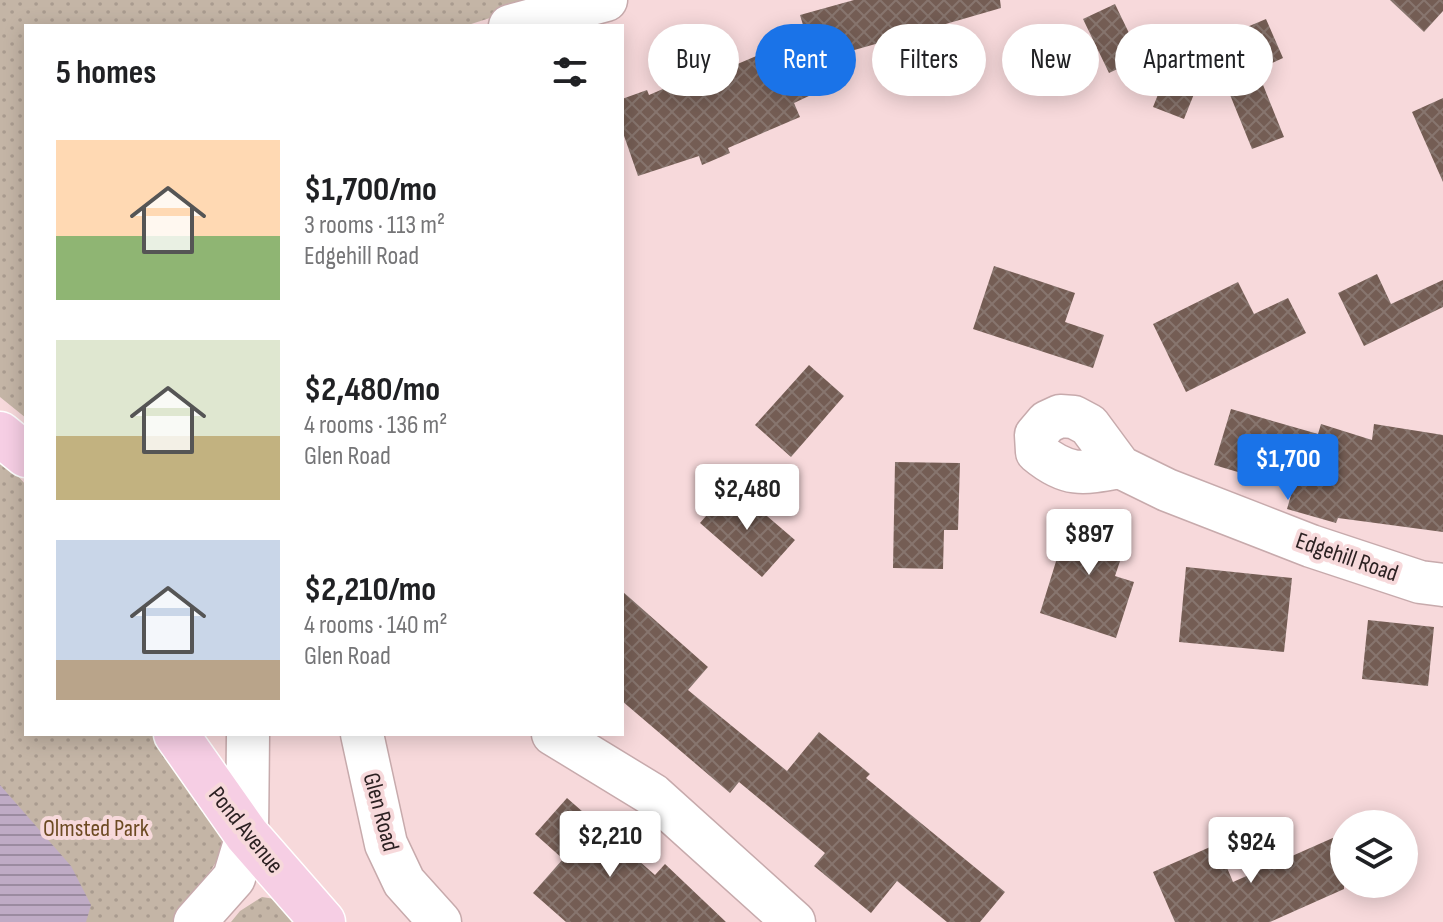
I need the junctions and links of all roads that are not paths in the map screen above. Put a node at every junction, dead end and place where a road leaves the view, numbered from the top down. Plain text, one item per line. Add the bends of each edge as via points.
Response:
1 (606, 0) edge
2 (517, 24) edge
3 (0, 434) edge
4 (24, 453) edge
5 (1120, 467) dead end
6 (1443, 585) edge
7 (177, 736) edge
8 (248, 736) edge
9 (362, 736) edge
10 (556, 736) edge
11 (247, 835) junction
12 (195, 922) edge
13 (323, 922) edge
14 (440, 922) edge
15 (794, 922) edge

1 - 2 street
3 - 4 main road
5 - 6 street, Edgehill Road via 1289,538
7 - 11 main road, Pond Avenue
8 - 11 street
9 - 14 street, Glen Road via 386,844 404,882
10 - 15 street via 653,795
11 - 12 street via 234,878
11 - 13 main road, Pond Avenue

